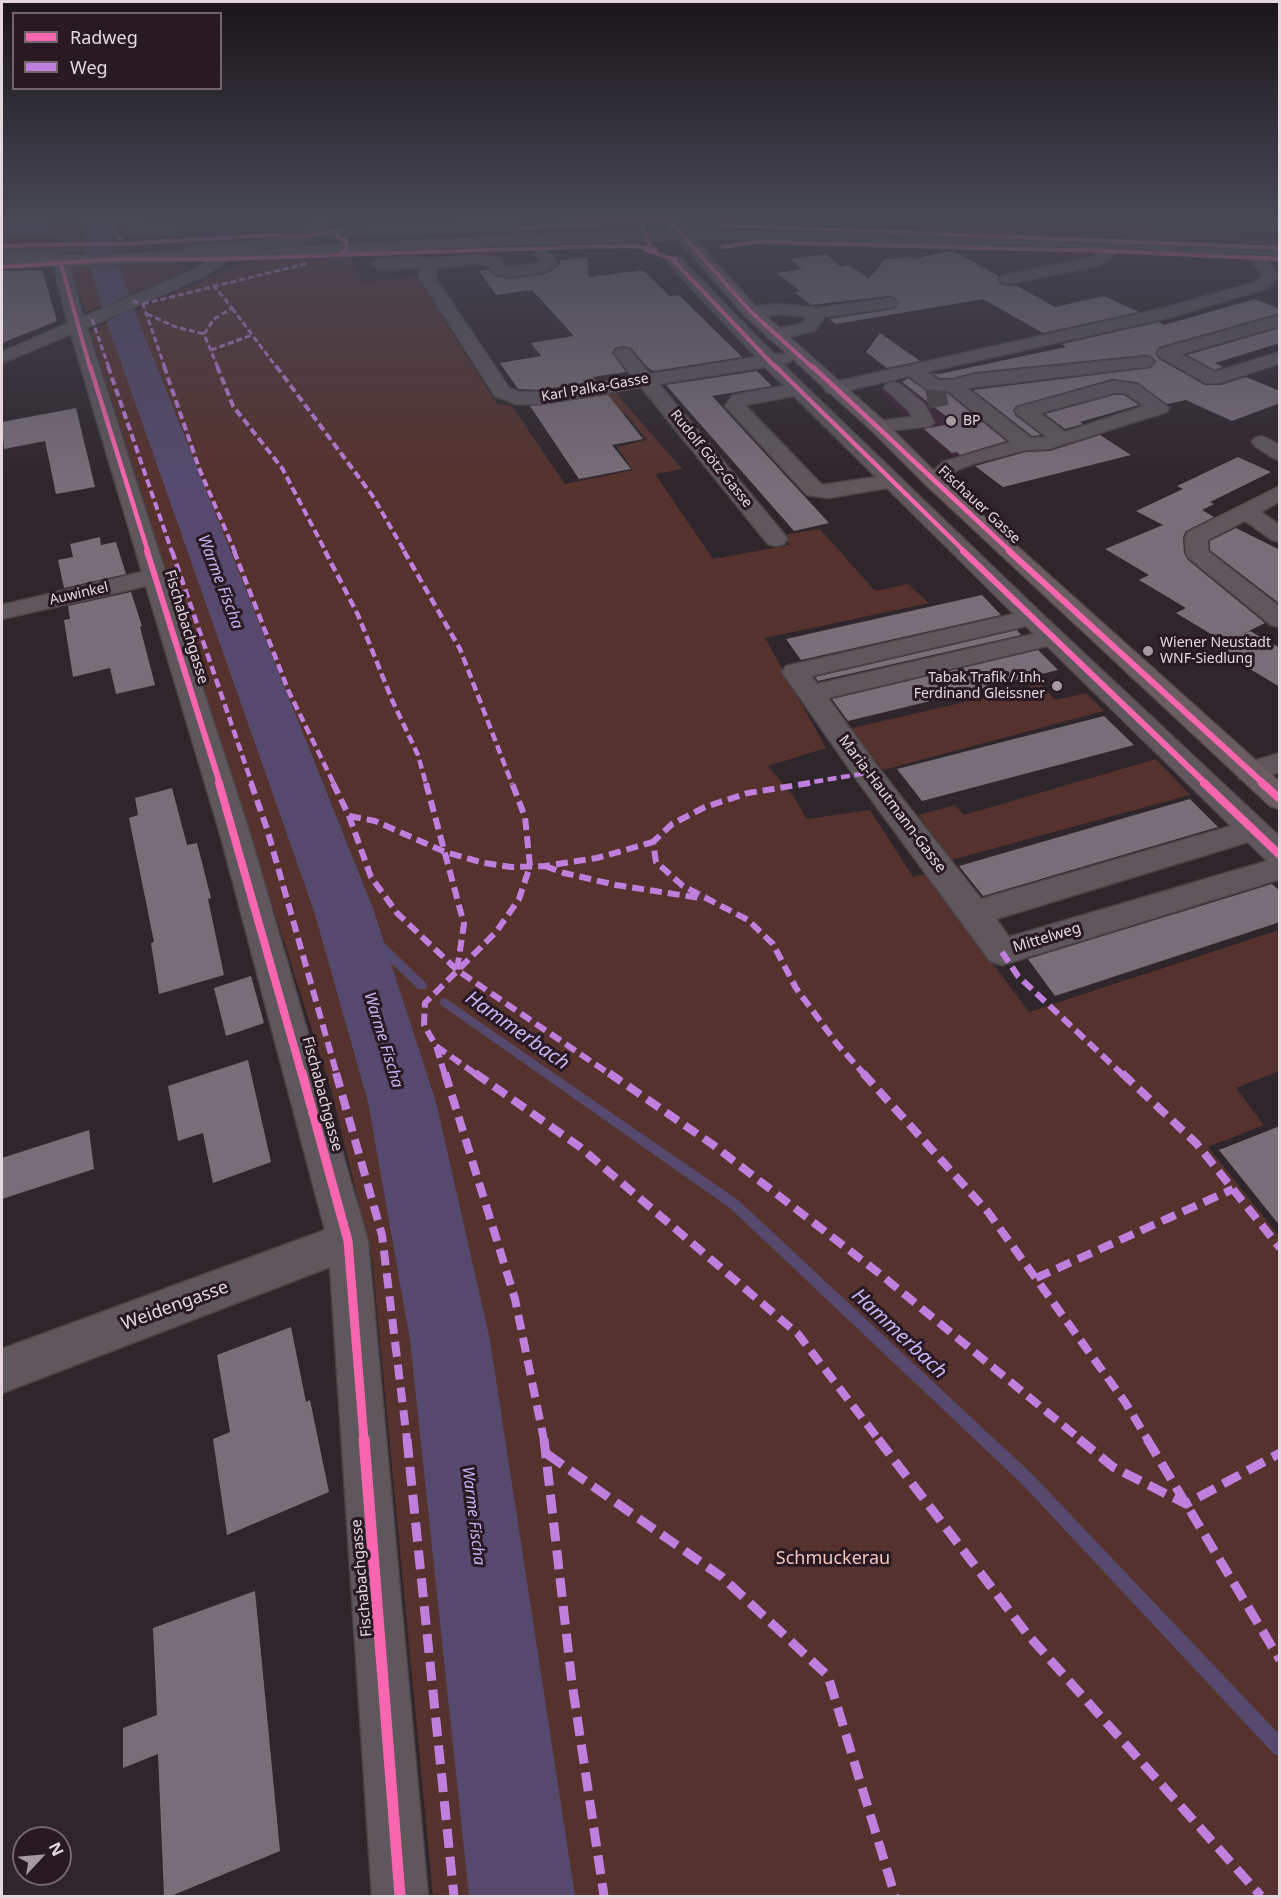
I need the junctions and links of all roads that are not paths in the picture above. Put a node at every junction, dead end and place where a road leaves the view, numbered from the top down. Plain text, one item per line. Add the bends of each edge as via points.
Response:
1 (84, 309) edge
2 (115, 309) edge
3 (447, 309) edge
4 (719, 309) edge
5 (748, 309) edge
6 (853, 309) edge
7 (1181, 309) edge
8 (751, 312) junction
9 (818, 314) junction
10 (90, 319) junction
11 (1280, 320) edge
12 (775, 335) junction
13 (813, 345) dead end
14 (623, 353) dead end
15 (794, 353) junction
16 (1280, 357) edge
17 (2, 358) edge
18 (768, 360) junction
19 (1145, 362) dead end
20 (913, 370) junction
21 (646, 379) junction
22 (833, 388) junction
23 (893, 388) dead end
24 (798, 390) junction
25 (956, 391) junction
26 (878, 426) junction
27 (1062, 439) junction
28 (1262, 442) dead end
29 (1026, 444) junction
30 (1280, 454) edge
31 (891, 481) junction
32 (933, 481) junction
33 (1280, 492) edge
34 (1246, 512) junction
35 (1280, 535) edge
36 (776, 539) dead end
37 (157, 576) junction
38 (2, 612) edge
39 (1031, 617) junction
40 (1280, 620) edge
41 (1052, 637) junction
42 (811, 694) junction
43 (1280, 762) edge
44 (1250, 772) junction
45 (1280, 799) edge
46 (1253, 830) junction
47 (1280, 855) edge
48 (1280, 868) edge
49 (974, 914) junction
50 (348, 1241) junction
51 (2, 1371) edge
52 (400, 1896) edge

1 - 10 street, Fischabachgasse
2 - 10 street
3 - 21 street, Karl Palka-Gasse via 502,392 516,398 540,398
4 - 18 street
5 - 8 main road, Fischauer Gasse
6 - 9 street
7 - 20 street
8 - 9 street via 778,309
8 - 12 main road, Fischauer Gasse
9 - 12 street via 809,327
10 - 17 street
10 - 37 street, Fischabachgasse
11 - 16 street via 1166,353 1213,379
12 - 15 main road, Fischauer Gasse
13 - 15 street, Karl Palka-Gasse
14 - 21 street, Rudolf Götz-Gasse
15 - 18 street, Karl Palka-Gasse
15 - 22 main road, Fischauer Gasse
18 - 21 street, Karl Palka-Gasse
18 - 24 street
19 - 25 street via 976,380
20 - 22 street
20 - 25 street via 933,385
21 - 36 street, Rudolf Götz-Gasse
22 - 26 main road, Fischauer Gasse
23 - 26 street via 919,400 917,408 924,422
24 - 31 street
24 - 31 street via 740,399 735,406 815,490 828,492
25 - 29 street
26 - 32 main road, Fischauer Gasse
27 - 27 street via 1072,435 1159,408 1130,388 1113,387 1025,411
27 - 29 street via 1042,445
28 - 30 street
29 - 32 street via 950,466
31 - 39 street
32 - 44 main road, Fischauer Gasse
33 - 34 street
34 - 35 street
34 - 40 street via 1196,537 1197,553
37 - 38 street, Auwinkel
37 - 50 street, Fischabachgasse via 236,837
39 - 41 street
39 - 42 street, Maria-Hautmann-Gasse via 795,672
41 - 42 street
41 - 46 street
42 - 49 street, Maria-Hautmann-Gasse
43 - 44 street
44 - 45 main road, Fischauer Gasse
46 - 47 street
46 - 49 street
48 - 49 street, Mittelweg via 1002,952
50 - 51 street, Weidengasse
50 - 52 street, Fischabachgasse

